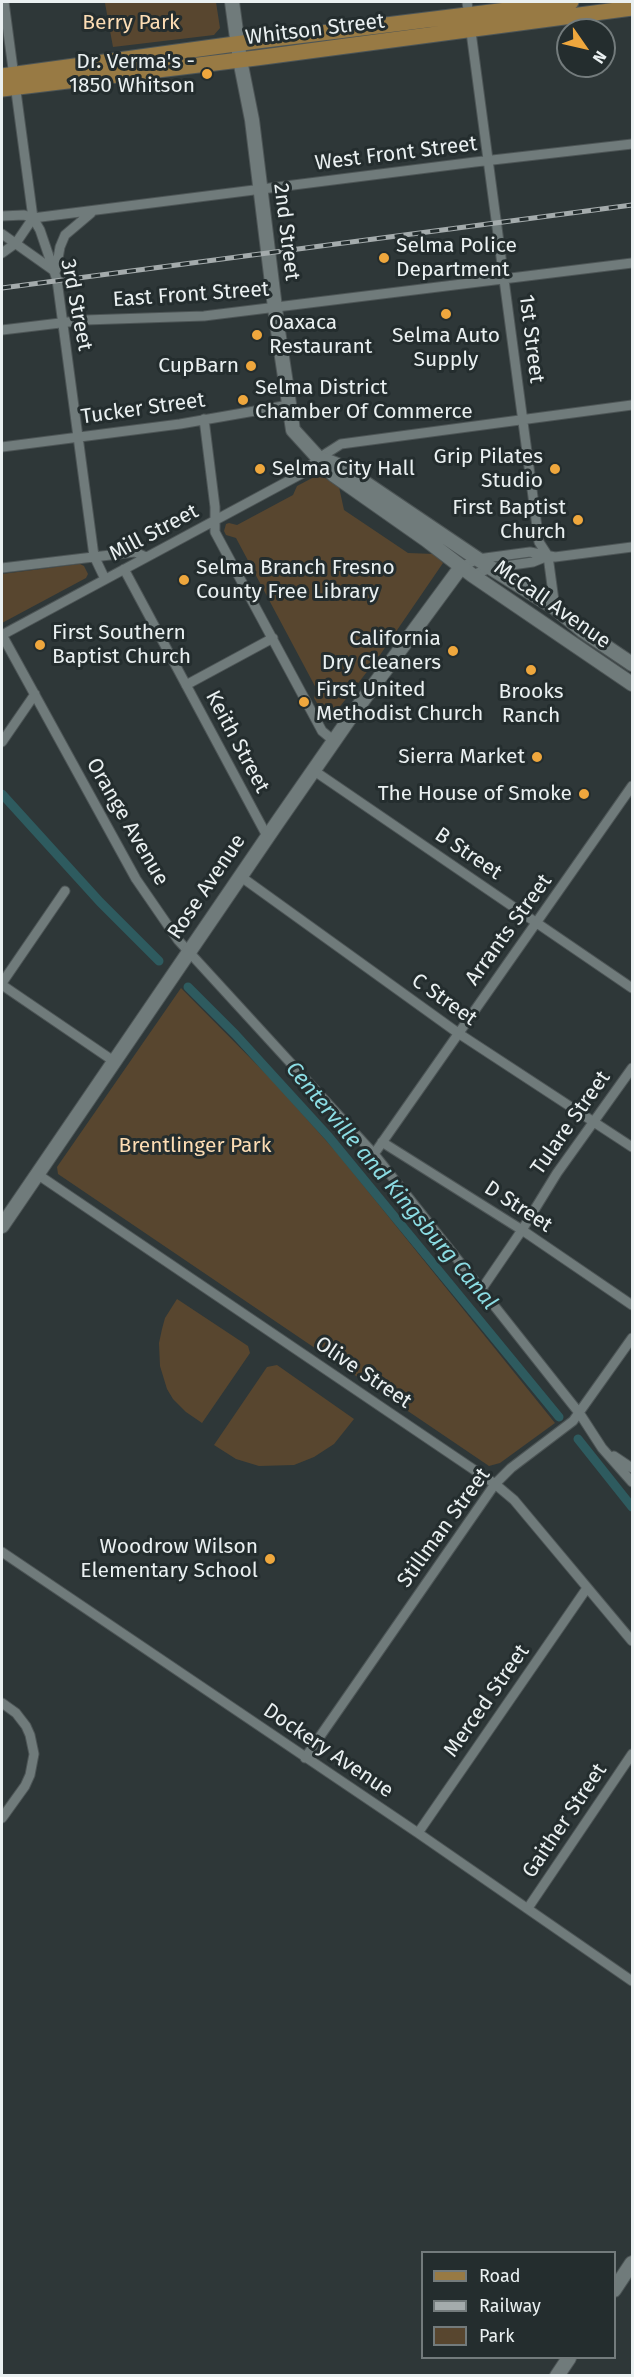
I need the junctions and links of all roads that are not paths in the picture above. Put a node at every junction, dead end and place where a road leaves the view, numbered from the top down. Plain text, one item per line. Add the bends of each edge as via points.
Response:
1 (4, 2) edge
2 (232, 2) edge
3 (571, 2) edge
4 (468, 8) edge
5 (633, 8) edge
6 (472, 30) junction
7 (238, 44) junction
8 (240, 60) junction
9 (8, 82) edge
10 (633, 144) edge
11 (489, 160) junction
12 (260, 189) junction
13 (93, 212) junction
14 (2, 216) edge
15 (33, 218) junction
16 (2, 234) edge
17 (16, 243) junction
18 (2, 253) edge
19 (633, 263) edge
20 (56, 272) junction
21 (505, 280) junction
22 (274, 308) junction
23 (63, 322) junction
24 (2, 330) edge
25 (289, 405) junction
26 (633, 405) edge
27 (204, 419) junction
28 (523, 419) junction
29 (78, 436) junction
30 (2, 447) edge
31 (319, 458) junction
32 (215, 521) junction
33 (633, 547) edge
34 (94, 556) junction
35 (548, 556) junction
36 (146, 557) junction
37 (478, 559) junction
38 (2, 568) edge
39 (491, 568) junction
40 (124, 569) junction
41 (463, 573) junction
42 (105, 579) junction
43 (555, 608) junction
44 (2, 635) edge
45 (273, 638) junction
46 (633, 664) edge
47 (633, 684) edge
48 (186, 685) junction
49 (35, 694) junction
50 (334, 741) junction
51 (2, 742) edge
52 (314, 770) junction
53 (633, 786) edge
54 (267, 836) junction
55 (240, 876) junction
56 (65, 891) dead end
57 (537, 923) junction
58 (188, 952) junction
59 (2, 984) edge
60 (633, 988) edge
61 (458, 1033) junction
62 (115, 1062) junction
63 (633, 1068) edge
64 (595, 1122) junction
65 (382, 1142) junction
66 (633, 1147) edge
67 (374, 1154) junction
68 (37, 1174) junction
69 (2, 1225) edge
70 (522, 1230) junction
71 (481, 1290) junction
72 (633, 1305) edge
73 (633, 1338) edge
74 (580, 1414) junction
75 (602, 1448) junction
76 (633, 1468) edge
77 (633, 1482) edge
78 (495, 1484) junction
79 (2, 1552) edge
80 (587, 1588) junction
81 (633, 1641) edge
82 (2, 1703) edge
83 (633, 1754) edge
84 (305, 1758) junction
85 (2, 1818) edge
86 (418, 1833) junction
87 (528, 1908) junction
88 (633, 1981) edge
89 (633, 2263) edge
90 (616, 2288) edge
91 (568, 2359) edge
92 (557, 2376) edge

1 - 9 street, 3rd Street
2 - 7 main road, 2nd Street
3 - 4 main road, Whitson Street
4 - 6 street, 1st Street
4 - 7 main road, Whitson Street
5 - 6 main road, Whitson Street
6 - 8 main road, Whitson Street
6 - 11 street, 1st Street
7 - 8 main road, 2nd Street
7 - 9 main road, Whitson Street
8 - 9 main road, Whitson Street
8 - 12 main road, 2nd Street
9 - 15 street, 3rd Street
10 - 11 street, West Front Street
11 - 12 street, West Front Street
11 - 21 street, 1st Street
12 - 13 street, West Front Street
12 - 22 main road, 2nd Street
13 - 15 street, West Front Street
13 - 20 street via 65,235
14 - 15 street, West Front Street
15 - 17 street
15 - 20 street, 3rd Street
16 - 17 street
17 - 18 street
17 - 20 street
19 - 21 street, East Front Street
20 - 23 street, 3rd Street
21 - 22 street, East Front Street
21 - 28 street, 1st Street
22 - 23 street, East Front Street via 192,317
22 - 25 main road, 2nd Street
23 - 24 street, East Front Street
23 - 29 street, 3rd Street
25 - 27 street, Tucker Street
25 - 31 main road, 2nd Street via 294,430
26 - 28 street, Mill Street
27 - 29 street, Tucker Street
27 - 32 street
28 - 31 street, Mill Street via 341,444
28 - 35 street, 1st Street via 539,544
29 - 30 street, Tucker Street
29 - 34 street, 3rd Street
31 - 32 street, Mill Street via 303,473
31 - 37 main road, McCall Avenue via 340,466
31 - 41 main road, McCall Avenue via 333,475 425,539
32 - 36 street, Mill Street
32 - 45 street via 215,532
33 - 35 street
34 - 36 street via 135,552
34 - 38 street
34 - 42 street, 3rd Street
35 - 37 street via 530,552
35 - 39 street
35 - 43 street, 1st Street
36 - 40 street, Mill Street
37 - 39 main road, McCall Avenue
37 - 41 street
39 - 41 street
39 - 43 main road, McCall Avenue
40 - 42 street, Mill Street
40 - 48 street, Keith Street
41 - 47 main road, McCall Avenue
41 - 50 main road, Rose Avenue via 439,596
42 - 44 street, Mill Street
43 - 46 main road, McCall Avenue via 583,632
44 - 49 street, Orange Avenue
45 - 48 street
45 - 50 street via 322,731
48 - 54 street, Keith Street
49 - 51 street
49 - 58 street, Orange Avenue via 136,879
50 - 52 main road, Rose Avenue
52 - 54 main road, Rose Avenue
52 - 57 street, B Street
53 - 57 street, Arrants Street
54 - 55 main road, Rose Avenue
55 - 58 main road, Rose Avenue
55 - 61 street, C Street
56 - 59 street
57 - 60 street, B Street
57 - 61 street, Arrants Street
58 - 62 main road, Rose Avenue
58 - 67 street, Orange Avenue
59 - 62 street
61 - 64 street, C Street
61 - 65 street, Arrants Street
62 - 68 main road, Rose Avenue
63 - 64 street, Tulare Street
64 - 66 street, C Street
64 - 70 street, Tulare Street
65 - 67 street, Arrants Street
65 - 70 street, D Street
67 - 71 street, Orange Avenue
68 - 69 main road, Rose Avenue
68 - 78 street, Olive Street
70 - 71 street, Tulare Street
70 - 72 street, D Street
71 - 74 street, Orange Avenue
73 - 74 street, Stillman Street
74 - 75 street, Orange Avenue
74 - 78 street, Stillman Street
75 - 76 street
75 - 77 street, Orange Avenue
78 - 80 street, Olive Street via 514,1500
78 - 84 street, Stillman Street
79 - 84 street, Dockery Avenue
80 - 81 street, Olive Street
80 - 86 street, Merced Street
82 - 85 street via 26,1726 33,1754 26,1786
83 - 87 street, Gaither Street
84 - 86 street, Dockery Avenue
86 - 87 street, Dockery Avenue
87 - 88 street, Dockery Avenue
89 - 90 main road
91 - 92 main road

